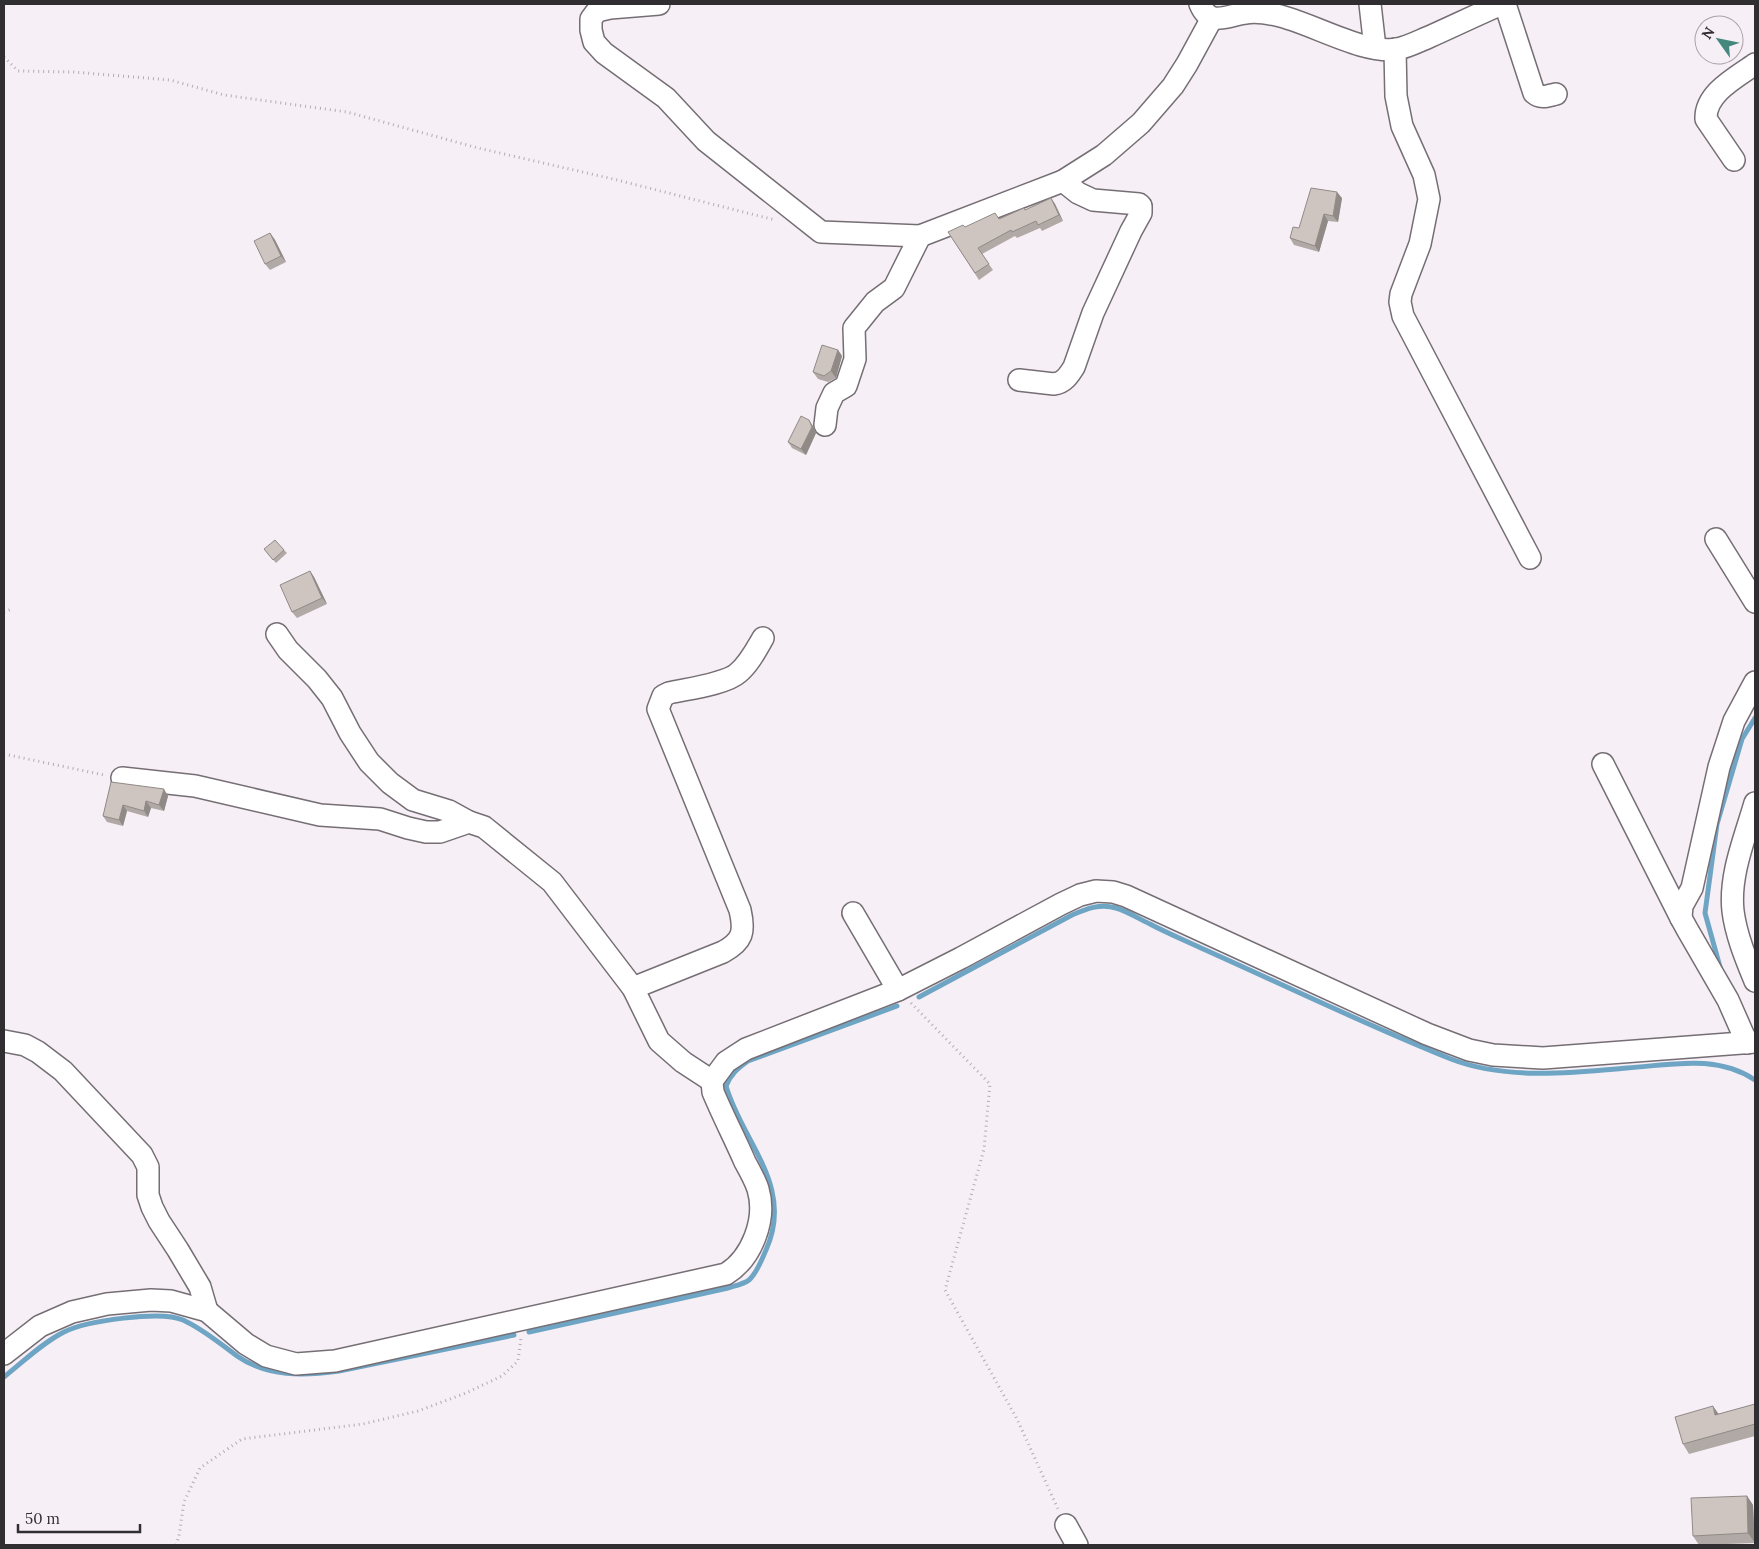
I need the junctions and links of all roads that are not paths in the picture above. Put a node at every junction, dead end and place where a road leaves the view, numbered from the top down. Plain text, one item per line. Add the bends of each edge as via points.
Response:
1 (659, 4) edge
2 (1370, 4) edge
3 (1504, 4) edge
4 (1206, 11) edge
5 (1385, 49) junction
6 (1755, 64) edge
7 (1556, 94) dead end
8 (1734, 160) dead end
9 (1063, 181) junction
10 (920, 236) junction
11 (1019, 380) dead end
12 (825, 424) dead end
13 (1716, 539) dead end
14 (1530, 558) dead end
15 (1755, 602) edge
16 (278, 634) dead end
17 (763, 638) dead end
18 (1755, 682) edge
19 (1604, 764) dead end
20 (122, 778) road end
21 (1755, 803) edge
22 (469, 822) junction
23 (853, 913) dead end
24 (1681, 918) junction
25 (1755, 981) edge
26 (633, 988) junction
27 (898, 990) junction
28 (4, 1041) edge
29 (1751, 1043) edge
30 (712, 1081) junction
31 (207, 1311) junction
32 (4, 1354) edge
33 (1066, 1525) road end
34 (1077, 1545) edge

1 - 10 street via 597,11 591,19 594,42 604,53 666,98 706,142 821,232
2 - 5 street
3 - 5 street via 1412,44
3 - 7 street via 1534,93 1539,97
4 - 5 street via 1220,18 1249,12 1267,13
4 - 9 street via 1188,64 1142,123 1104,155
5 - 14 street via 1402,126 1424,175 1429,199 1420,244 1400,302 1404,316
6 - 8 street via 1711,99 1706,111 1706,118
9 - 10 street
9 - 11 street via 1093,200 1139,204 1141,213 1093,313 1069,374 1054,384
10 - 12 street via 894,288 874,302 854,328 854,359 846,386 834,392
13 - 15 street
16 - 22 street via 288,650 332,698 369,762 390,783 413,800 449,811
17 - 26 street via 736,675 669,693 663,696 658,709 740,910 742,935 734,946 723,952
18 - 24 street via 1734,721 1722,758 1692,888 1682,906
19 - 24 street
20 - 22 street via 195,786 320,815 380,818 426,832 440,832
21 - 25 street via 1732,897 1737,930
22 - 26 street via 484,827 552,882
23 - 27 street
24 - 29 street
26 - 30 street via 659,1041
27 - 29 street via 1068,901 1096,891 1113,892 1426,1034 1469,1050 1543,1058
27 - 30 street via 746,1049 726,1062
28 - 31 street via 25,1045 63,1071 142,1155 148,1167 148,1195 152,1207 200,1287
30 - 31 street via 717,1102 758,1188 760,1199 756,1235 734,1269 718,1276 335,1361 306,1364 257,1352
31 - 32 street via 171,1301 107,1304 53,1320
33 - 34 street

